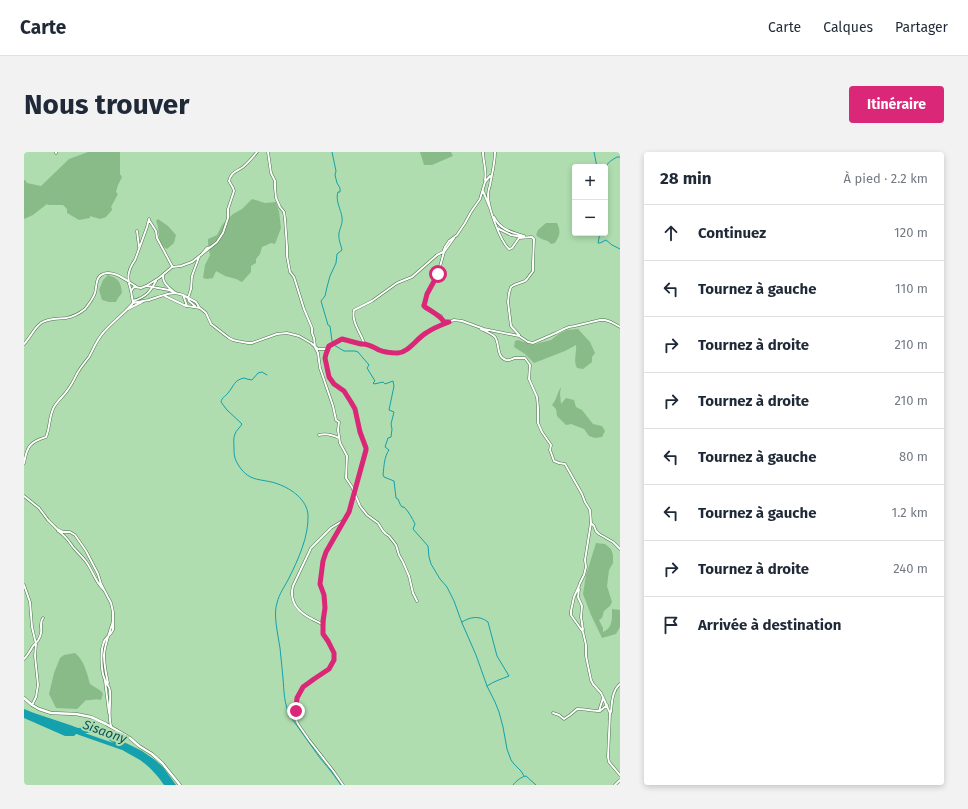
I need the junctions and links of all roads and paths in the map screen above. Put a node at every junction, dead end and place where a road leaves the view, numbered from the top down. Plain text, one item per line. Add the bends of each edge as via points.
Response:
1 (257, 152) edge
2 (268, 152) edge
3 (483, 152) edge
4 (495, 152) edge
5 (491, 175) junction
6 (485, 182) junction
7 (483, 190) junction
8 (491, 210) junction
9 (493, 216) junction
10 (497, 228) junction
11 (137, 231) dead end
12 (455, 236) junction
13 (524, 237) junction
14 (140, 248) junction
15 (200, 256) junction
16 (172, 267) junction
17 (163, 275) junction
18 (156, 280) junction
19 (128, 281) junction
20 (146, 286) junction
21 (137, 287) junction
22 (152, 287) junction
23 (131, 290) junction
24 (175, 292) junction
25 (183, 295) junction
26 (163, 296) junction
27 (188, 298) junction
28 (145, 301) junction
29 (133, 302) junction
30 (187, 306) junction
31 (198, 307) junction
32 (126, 310) junction
33 (449, 322) junction
34 (475, 326) junction
35 (620, 328) edge
36 (520, 336) junction
37 (24, 344) edge
38 (364, 344) junction
39 (329, 346) junction
40 (315, 347) junction
41 (319, 435) dead end
42 (339, 438) junction
43 (24, 463) edge
44 (354, 492) junction
45 (24, 496) edge
46 (345, 520) junction
47 (591, 522) junction
48 (56, 528) junction
49 (620, 549) edge
50 (24, 585) edge
51 (579, 586) junction
52 (105, 590) junction
53 (417, 601) dead end
54 (43, 618) dead end
55 (323, 625) junction
56 (583, 632) junction
57 (108, 636) junction
58 (36, 644) junction
59 (24, 659) edge
60 (105, 681) junction
61 (108, 684) junction
62 (620, 684) edge
63 (603, 696) junction
64 (24, 698) edge
65 (32, 705) junction
66 (607, 705) junction
67 (599, 711) junction
68 (553, 713) dead end
69 (610, 713) junction
70 (109, 720) junction
71 (111, 727) junction
72 (620, 775) edge
73 (620, 780) edge
74 (180, 785) edge
75 (343, 785) edge
76 (615, 785) edge

1 - 15 street via 230,177 229,181 234,191 223,233 220,239
2 - 40 street via 276,198 284,212 290,272 312,328
3 - 6 street
4 - 5 street
5 - 6 street
5 - 8 street via 488,195
6 - 7 street
7 - 8 street
7 - 12 street via 480,199
8 - 9 street
9 - 10 street
9 - 13 street via 505,230
10 - 13 street via 516,237
10 - 13 street via 509,249 514,246 517,239
11 - 14 street
12 - 33 street via 444,252 438,274 423,305 441,316 444,322
12 - 38 street via 443,252 412,277 397,283 365,306 354,310 355,324
13 - 36 street via 534,239 533,270 525,281 511,287 508,293 511,326
14 - 16 street via 149,219
14 - 19 street
15 - 16 street via 192,262
15 - 27 street via 192,276
16 - 17 street
17 - 18 street
17 - 24 street via 164,281
18 - 20 street
18 - 22 street
19 - 21 street
19 - 23 street
19 - 37 street via 112,274 103,274 97,282 93,299 84,310 74,316 42,322
20 - 21 street
20 - 22 street
21 - 23 street
22 - 24 street
22 - 29 street via 141,299
23 - 29 street
24 - 25 street
24 - 26 street
25 - 27 street
25 - 30 street
26 - 28 street
26 - 30 street
27 - 31 street via 196,302
28 - 29 street
28 - 32 street
29 - 32 street
30 - 31 street
31 - 40 street via 206,314 211,324 233,340 252,343 284,332 299,336
32 - 43 street via 94,344 70,387 54,408 46,437 29,447
33 - 34 street via 457,320
33 - 38 street via 426,333 406,350 398,353
34 - 36 street
34 - 47 street via 495,337 499,352 505,360 525,358 530,365 529,379 537,397 538,423 551,445 554,461 565,464 582,494 590,510
35 - 36 street via 611,322 600,320 564,328 533,342 528,342
38 - 39 street via 342,339
39 - 40 street via 325,349
39 - 44 street via 325,358 329,377 344,391 355,409 366,448
40 - 42 street via 336,420 339,422
41 - 42 street via 329,434
42 - 44 street via 347,456 346,478
44 - 46 street
44 - 53 street via 367,515 378,523 396,545
45 - 48 street via 39,508
46 - 55 street via 323,561 320,584 325,608
46 - 55 street via 331,528 311,548 291,592 299,610
47 - 49 street via 599,534
47 - 51 street via 586,567
48 - 52 street via 83,558
48 - 52 street via 75,535
50 - 58 street via 30,602
51 - 56 street
51 - 56 street via 570,611
52 - 57 street via 111,603 113,618 113,630
54 - 58 street via 40,623 41,635
55 - 75 street via 323,634 334,653 334,660 329,669 303,687 297,698 295,717
56 - 63 street via 591,680
57 - 60 street via 104,640 102,652
57 - 61 street via 104,655
58 - 59 street
58 - 65 street via 38,685
60 - 61 street
60 - 70 street
61 - 70 street
62 - 69 street via 613,694
63 - 66 street
63 - 67 street
64 - 65 street
65 - 71 street via 51,713 91,717
66 - 67 street
66 - 69 street
67 - 68 street via 577,708 564,719
69 - 72 street via 607,752 609,762
70 - 71 street
71 - 74 street via 152,754
73 - 76 street

